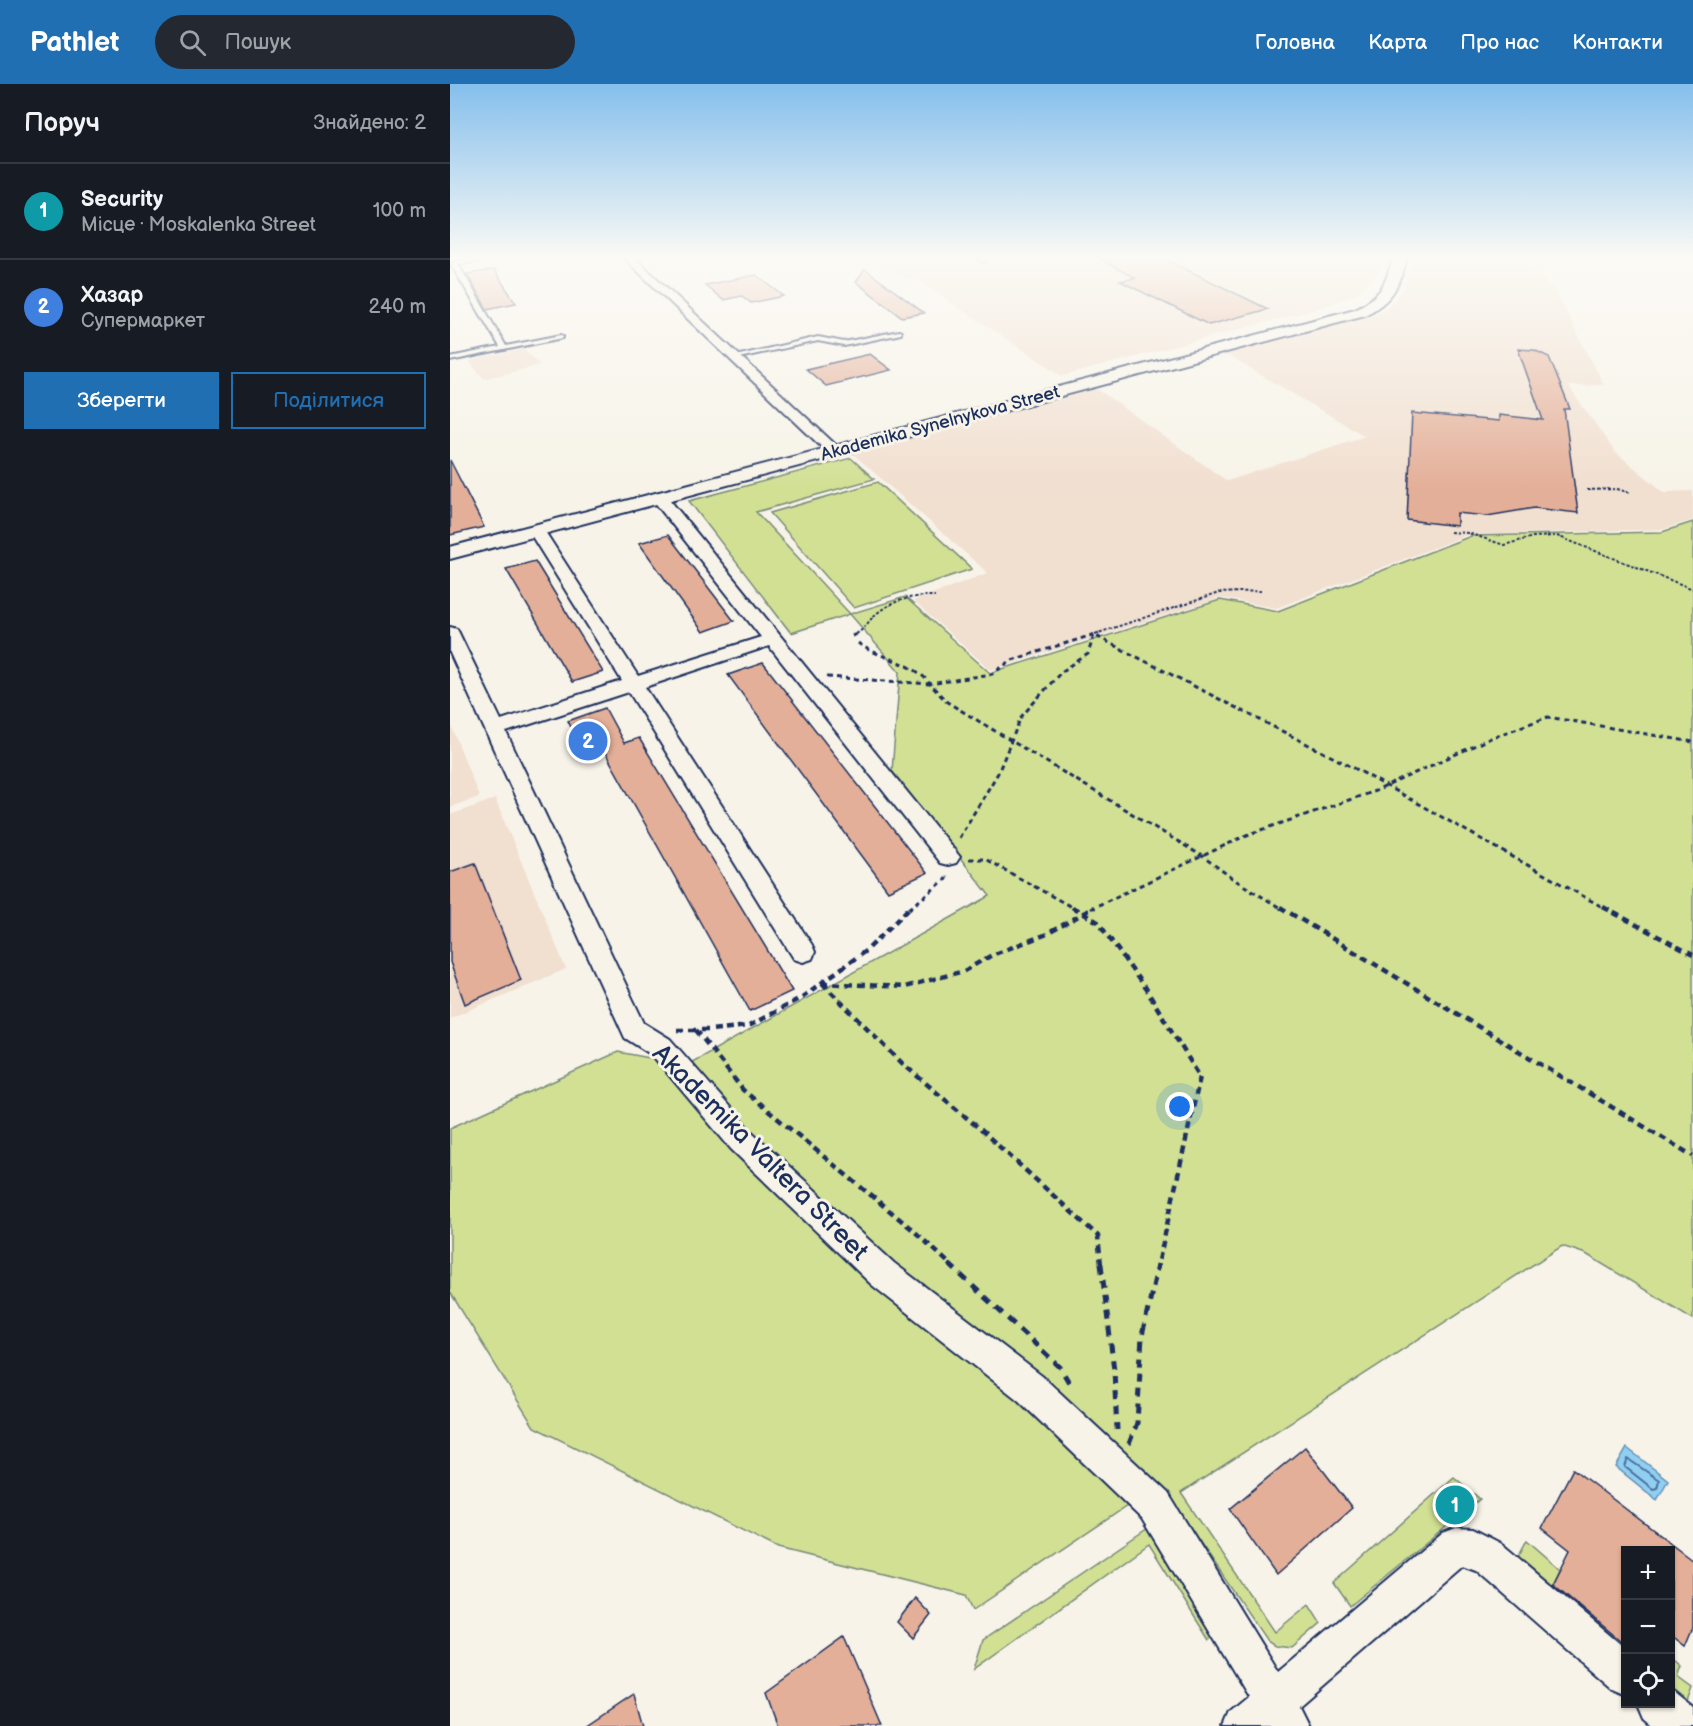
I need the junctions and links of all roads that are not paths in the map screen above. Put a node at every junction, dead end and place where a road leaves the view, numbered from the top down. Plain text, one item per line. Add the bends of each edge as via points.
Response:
1 (496, 335) edge
2 (710, 335) edge
3 (891, 335) edge
4 (1274, 335) edge
5 (561, 338) dead end
6 (504, 348) junction
7 (734, 357) junction
8 (450, 359) edge
9 (834, 451) junction
10 (660, 497) junction
11 (536, 530) junction
12 (450, 553) edge
13 (450, 633) edge
14 (773, 639) junction
15 (634, 685) junction
16 (495, 729) junction
17 (948, 857) road end
18 (803, 952) dead end
19 (1621, 1672) edge
20 (1663, 1708) edge
21 (1281, 1713) edge
22 (1245, 1726) edge
23 (1684, 1726) edge

1 - 6 lane
2 - 7 street
3 - 7 lane via 844,344 818,339
4 - 9 street, Akademika Synelnykova Street
5 - 6 lane
6 - 8 lane
7 - 9 street
9 - 10 street, Akademika Synelnykova Street
10 - 11 street, Akademika Synelnykova Street
10 - 14 street
11 - 12 street, Akademika Synelnykova Street
11 - 15 street
13 - 16 street, Akademika Valtera Street
14 - 15 street
14 - 17 street
15 - 16 street
15 - 18 street
16 - 21 street, Akademika Valtera Street via 634,1030 661,1047 741,1140 883,1274 1030,1388 1155,1506
19 - 21 street via 1489,1557 1473,1547 1456,1546
20 - 23 street
21 - 22 street

